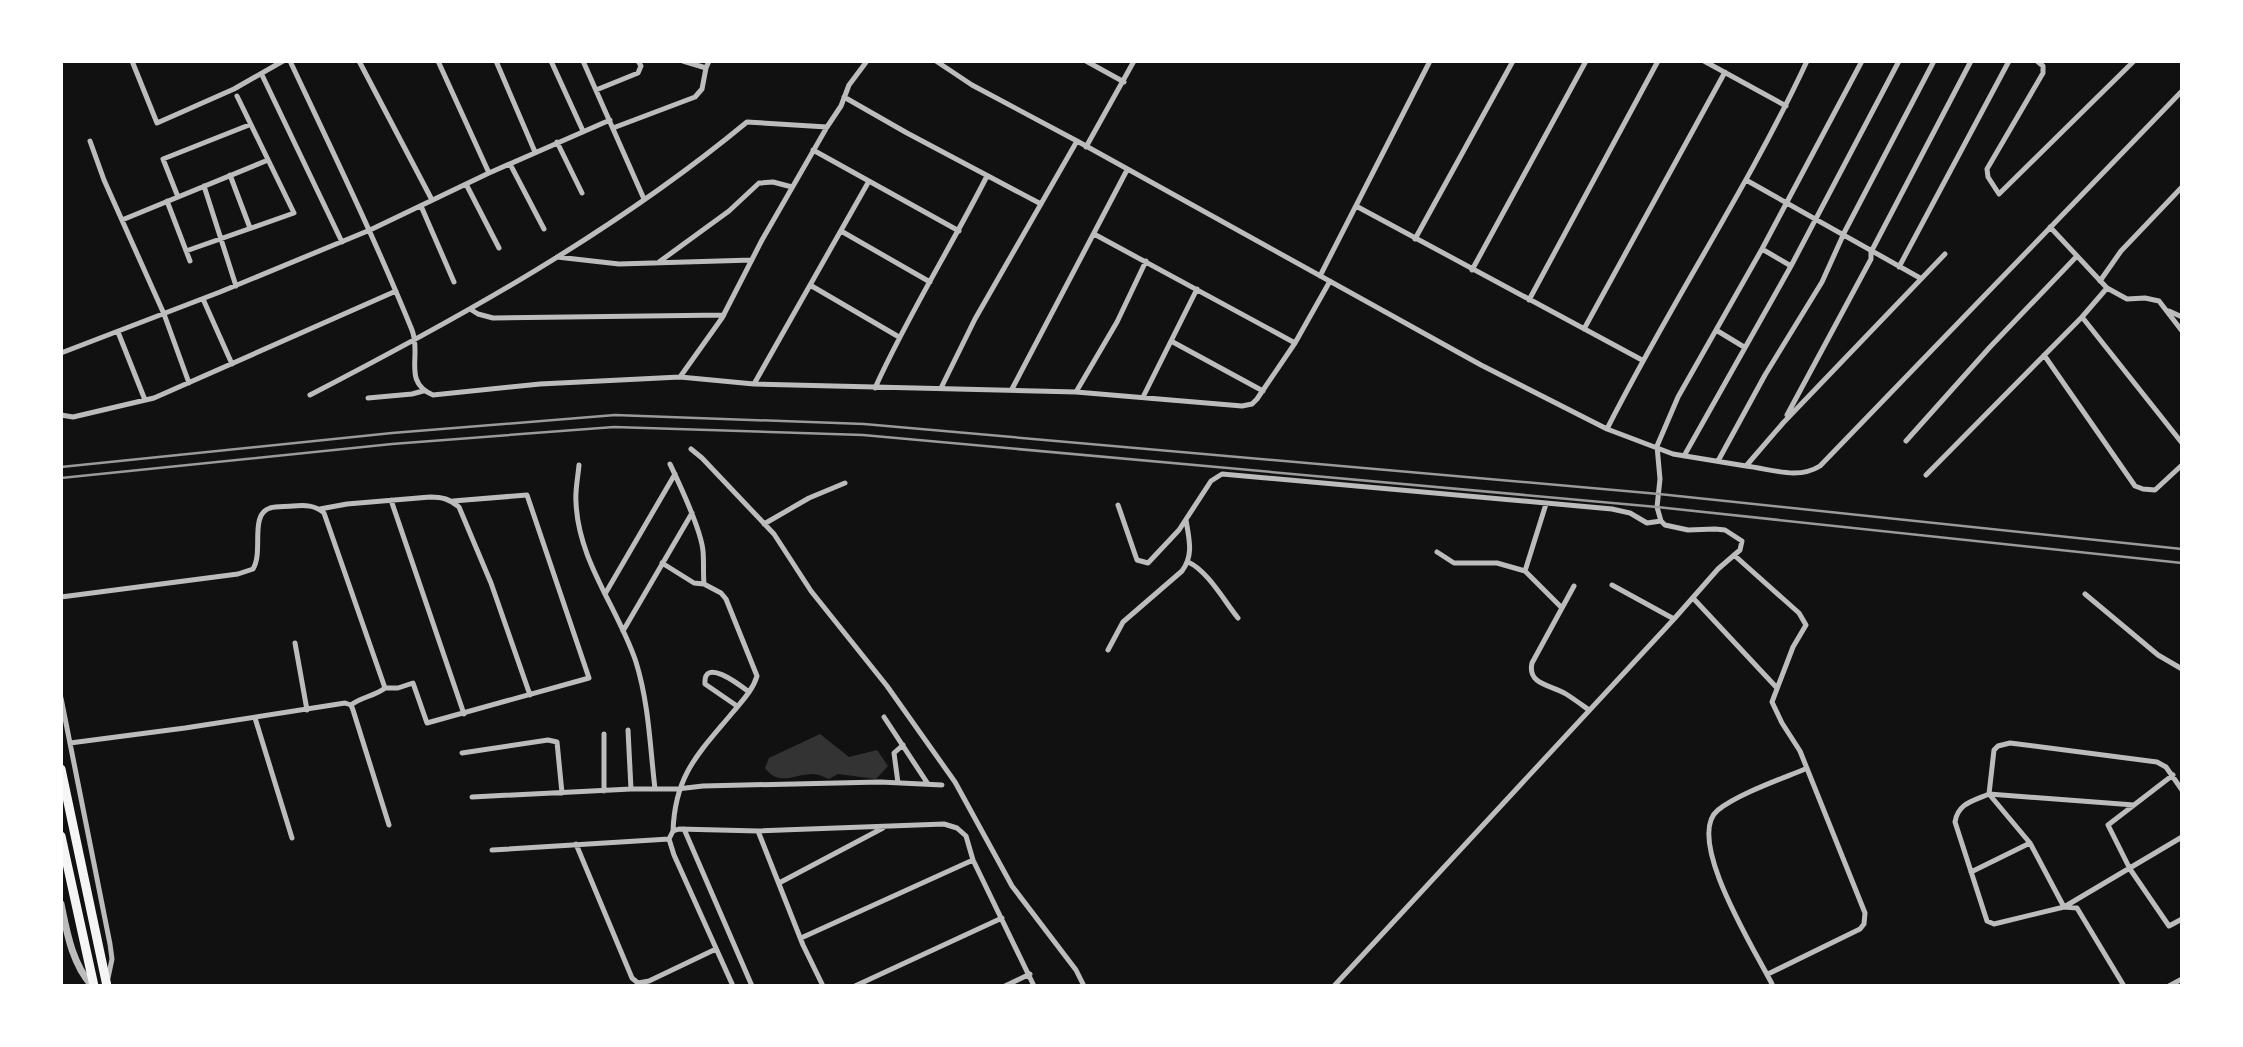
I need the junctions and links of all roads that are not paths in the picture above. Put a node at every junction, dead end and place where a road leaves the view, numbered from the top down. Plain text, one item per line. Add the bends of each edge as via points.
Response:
1 (132, 61) edge
2 (283, 61) edge
3 (290, 61) edge
4 (359, 61) edge
5 (438, 61) edge
6 (496, 61) edge
7 (551, 61) edge
8 (583, 61) edge
9 (638, 61) edge
10 (683, 61) edge
11 (936, 61) edge
12 (1086, 61) edge
13 (1135, 61) edge
14 (1430, 61) edge
15 (1513, 61) edge
16 (1586, 61) edge
17 (1658, 61) edge
18 (1704, 61) edge
19 (1807, 61) edge
20 (1861, 61) edge
21 (1899, 61) edge
22 (1934, 61) edge
23 (1971, 61) edge
24 (2009, 61) edge
25 (2037, 61) edge
26 (2134, 61) edge
27 (864, 62) edge
28 (707, 64) edge
29 (1725, 72) junction
30 (262, 75) junction
31 (1124, 82) junction
32 (596, 90) junction
33 (2182, 91) edge
34 (237, 96) dead end
35 (844, 97) junction
36 (1786, 106) junction
37 (610, 120) junction
38 (249, 125) junction
39 (827, 127) junction
40 (613, 128) junction
41 (583, 131) junction
42 (90, 141) dead end
43 (1077, 141) junction
44 (557, 142) junction
45 (1086, 147) junction
46 (813, 150) junction
47 (535, 152) junction
48 (268, 160) junction
49 (510, 164) junction
50 (1127, 170) junction
51 (489, 173) junction
52 (230, 176) junction
53 (987, 176) junction
54 (1746, 180) junction
55 (869, 181) junction
56 (466, 184) junction
57 (204, 186) junction
58 (792, 187) junction
59 (2182, 187) edge
60 (582, 193) dead end
61 (178, 197) junction
62 (644, 199) junction
63 (432, 200) junction
64 (167, 201) junction
65 (1041, 204) junction
66 (1786, 204) junction
67 (421, 206) junction
68 (1356, 206) junction
69 (122, 220) junction
70 (1814, 220) junction
71 (2050, 227) junction
72 (250, 228) junction
73 (544, 229) dead end
74 (370, 230) junction
75 (841, 231) junction
76 (959, 231) junction
77 (1094, 234) junction
78 (1843, 237) junction
79 (220, 239) junction
80 (1415, 239) junction
81 (342, 242) junction
82 (499, 248) dead end
83 (1762, 250) junction
84 (186, 251) junction
85 (1871, 252) junction
86 (1945, 254) dead end
87 (2077, 256) junction
88 (557, 257) junction
89 (752, 260) junction
90 (190, 261) dead end
91 (659, 261) junction
92 (1146, 261) junction
93 (1791, 266) junction
94 (1899, 267) junction
95 (1472, 270) junction
96 (1320, 276) junction
97 (1920, 278) junction
98 (1330, 281) junction
99 (2100, 281) junction
100 (454, 282) dead end
101 (930, 282) junction
102 (810, 285) junction
103 (236, 286) junction
104 (2107, 288) junction
105 (1197, 289) junction
106 (396, 291) junction
107 (203, 299) junction
108 (1529, 300) junction
109 (470, 309) junction
110 (2167, 310) junction
111 (164, 314) junction
112 (724, 315) junction
113 (2082, 317) junction
114 (2182, 317) edge
115 (1584, 329) junction
116 (1716, 330) junction
117 (2182, 331) edge
118 (118, 332) junction
119 (899, 337) junction
120 (416, 340) junction
121 (1171, 341) junction
122 (1295, 343) junction
123 (1744, 347) junction
124 (61, 353) edge
125 (2045, 355) junction
126 (1642, 360) junction
127 (232, 364) junction
128 (680, 377) junction
129 (189, 383) junction
130 (754, 384) junction
131 (875, 388) junction
132 (941, 388) junction
133 (1012, 389) junction
134 (423, 391) junction
135 (1263, 391) junction
136 (1076, 392) junction
137 (310, 394) dead end
138 (1143, 397) junction
139 (368, 398) dead end
140 (145, 400) junction
141 (61, 415) edge
142 (1783, 423) junction
143 (1607, 429) junction
144 (1906, 441) dead end
145 (2182, 443) edge
146 (1657, 446) junction
147 (691, 449) dead end
148 (1684, 456) junction
149 (1718, 461) junction
150 (670, 464) dead end
151 (579, 465) dead end
152 (1746, 466) junction
153 (2182, 466) edge
154 (675, 474) junction
155 (1927, 475) dead end
156 (845, 483) dead end
157 (391, 500) junction
158 (453, 501) junction
159 (1546, 504) junction
160 (1118, 505) dead end
161 (320, 509) junction
162 (692, 513) junction
163 (1186, 520) junction
164 (1661, 522) junction
165 (764, 524) junction
166 (1437, 552) dead end
167 (1734, 555) junction
168 (1188, 562) junction
169 (662, 563) junction
170 (1525, 571) junction
171 (704, 584) junction
172 (1612, 585) dead end
173 (1574, 586) dead end
174 (605, 594) junction
175 (2085, 594) dead end
176 (61, 597) edge
177 (1693, 598) junction
178 (1562, 608) junction
179 (1238, 618) dead end
180 (1674, 620) junction
181 (623, 631) junction
182 (295, 643) dead end
183 (1108, 650) dead end
184 (2182, 669) edge
185 (384, 688) junction
186 (1777, 688) junction
187 (749, 692) junction
188 (530, 695) junction
189 (61, 698) edge
190 (351, 705) junction
191 (737, 706) junction
192 (307, 710) junction
193 (1590, 710) junction
194 (464, 714) junction
195 (884, 717) dead end
196 (255, 718) junction
197 (628, 730) dead end
198 (604, 734) dead end
199 (70, 743) junction
200 (903, 746) junction
201 (462, 753) dead end
202 (61, 769) edge
203 (1805, 769) junction
204 (2172, 775) junction
205 (898, 783) junction
206 (928, 784) junction
207 (942, 785) dead end
208 (631, 789) junction
209 (655, 789) junction
210 (677, 789) junction
211 (2182, 790) edge
212 (604, 791) junction
213 (562, 793) junction
214 (1989, 794) junction
215 (472, 797) dead end
216 (2134, 805) junction
217 (389, 825) dead end
218 (885, 826) junction
219 (684, 829) junction
220 (673, 831) junction
221 (758, 831) junction
222 (61, 836) edge
223 (2182, 837) edge
224 (292, 838) dead end
225 (669, 839) junction
226 (2030, 843) junction
227 (576, 844) junction
228 (492, 850) dead end
229 (973, 860) junction
230 (2130, 869) junction
231 (1971, 872) junction
232 (779, 883) junction
233 (61, 904) edge
234 (2064, 906) junction
235 (1002, 918) junction
236 (2179, 921) edge
237 (2182, 931) edge
238 (801, 938) junction
239 (716, 949) junction
240 (1030, 974) junction
241 (1768, 974) junction
242 (2182, 979) edge
243 (107, 985) edge
244 (93, 986) edge
245 (733, 986) edge
246 (752, 986) edge
247 (823, 986) edge
248 (855, 986) edge
249 (1005, 986) edge
250 (1034, 986) edge
251 (1084, 986) edge
252 (1334, 986) edge
253 (1773, 986) edge
254 (2124, 986) edge
255 (2169, 986) edge

1 - 30 street via 157,123
2 - 30 street
3 - 74 street
4 - 63 street
5 - 51 street
6 - 47 street
7 - 41 street
8 - 32 street
9 - 32 street via 638,73
10 - 28 street
11 - 43 street
12 - 31 street
13 - 31 street
14 - 68 street
15 - 80 street
16 - 95 street
17 - 108 street
18 - 29 street
19 - 36 street
20 - 66 street
21 - 70 street
22 - 78 street
23 - 85 street
24 - 94 street
25 - 26 street via 2043,73 1987,169 1999,194
27 - 35 street
28 - 40 street via 702,89 695,97
29 - 36 street
29 - 115 street
30 - 81 street
31 - 45 street
32 - 37 street
33 - 71 street
34 - 38 street
35 - 39 street
35 - 53 street
36 - 54 street
37 - 40 street
37 - 41 street
38 - 48 street
38 - 61 street via 163,159
39 - 46 street
39 - 62 street via 747,122
40 - 62 street
41 - 44 street
42 - 69 street
43 - 45 street
43 - 65 street
44 - 47 street
44 - 60 street
45 - 50 street
46 - 55 street
46 - 58 street
47 - 49 street
48 - 52 street
48 - 72 street via 294,213
49 - 51 street
49 - 73 street
50 - 77 street
50 - 96 street
51 - 56 street
52 - 57 street
52 - 72 street
53 - 65 street
53 - 76 street
54 - 66 street
54 - 126 street
55 - 75 street
55 - 76 street
56 - 63 street
56 - 82 street
57 - 61 street
57 - 79 street
58 - 89 street
58 - 91 street via 759,183 729,211
59 - 99 street
61 - 64 street
62 - 88 street
63 - 67 street
64 - 69 street
64 - 84 street
65 - 132 street
66 - 70 street
66 - 83 street
67 - 74 street
67 - 100 street
68 - 80 street
68 - 96 street
69 - 111 street
70 - 78 street
70 - 93 street
71 - 87 street
71 - 152 street via 1820,466 1796,474
72 - 79 street
74 - 81 street
74 - 106 street
75 - 101 street
75 - 102 street
76 - 101 street
77 - 92 street
77 - 133 street
78 - 85 street
78 - 149 street via 1822,282
79 - 84 street
79 - 103 street
80 - 95 street
81 - 103 street
83 - 93 street
83 - 116 street
84 - 90 street
85 - 94 street
85 - 142 street
86 - 97 street
87 - 99 street
87 - 144 street
88 - 91 street via 619,264
88 - 109 street
89 - 91 street
89 - 112 street
92 - 105 street
92 - 136 street
93 - 123 street
94 - 97 street
95 - 108 street
96 - 98 street
97 - 142 street
98 - 122 street
98 - 143 street
99 - 104 street
101 - 119 street
102 - 119 street
102 - 130 street
103 - 107 street
104 - 110 street via 2127,299 2159,301
104 - 113 street
105 - 121 street
105 - 122 street
106 - 120 street
106 - 127 street
107 - 111 street
107 - 127 street
108 - 115 street
109 - 112 street via 493,318
109 - 120 street
110 - 114 street
110 - 117 street
111 - 118 street
111 - 129 street
112 - 128 street
113 - 125 street
113 - 145 street
115 - 126 street
116 - 123 street
116 - 146 street
118 - 124 street
118 - 140 street
119 - 131 street
120 - 134 street via 416,381
120 - 137 street
121 - 135 street
121 - 138 street
122 - 135 street
123 - 148 street
125 - 153 street via 2135,486 2155,490
125 - 155 street
126 - 143 street
127 - 129 street
128 - 130 street
128 - 134 street via 433,395
129 - 140 street
130 - 131 street
131 - 132 street
132 - 133 street
133 - 136 street
134 - 139 street
135 - 138 street via 1252,404 1242,406
136 - 138 street
140 - 141 street via 73,417
142 - 152 street
143 - 146 street
146 - 148 street
146 - 164 street
147 - 165 street
148 - 149 street
149 - 152 street
150 - 154 street
151 - 174 street via 576,503 586,554
154 - 162 street
154 - 174 street
156 - 165 street
157 - 158 street via 441,497
157 - 161 street
157 - 194 street
158 - 188 street via 491,583
158 - 188 street via 527,495 589,678
159 - 163 street via 1222,474 1211,481
159 - 164 street via 1612,509 1647,523
159 - 170 street
160 - 163 street via 1142,563
161 - 176 street via 299,505 269,508 263,513 258,520 258,561 253,569
161 - 185 street
162 - 169 street
162 - 171 street via 703,549
163 - 168 street
164 - 167 street via 1688,530 1725,530 1742,541
165 - 251 street via 955,782 1012,886
166 - 170 street via 1454,563 1497,563
167 - 177 street
167 - 186 street via 1806,625
168 - 179 street via 1203,572
168 - 183 street via 1123,622
169 - 171 street via 694,583
169 - 181 street
170 - 178 street
171 - 187 street via 726,599 757,676
172 - 180 street
173 - 178 street
174 - 181 street
175 - 184 street via 2158,655
177 - 180 street
177 - 186 street
178 - 193 street via 1531,670 1542,685
180 - 193 street
181 - 209 street via 644,695
182 - 192 street
185 - 190 street
185 - 194 street via 413,683 428,723
186 - 203 street via 1772,702
187 - 191 street
187 - 191 street via 719,674 708,674 705,684
188 - 194 street
189 - 199 street
190 - 192 street
190 - 217 street
191 - 210 street via 691,762
192 - 196 street
193 - 252 street
195 - 200 street
196 - 199 street
196 - 224 street
197 - 208 street
198 - 212 street
199 - 243 street via 110,944
200 - 205 street via 894,753
200 - 206 street
201 - 213 street via 557,742
202 - 243 highway
203 - 241 street via 1861,902 1864,924
203 - 241 street via 1718,810 1710,820 1713,864 1749,944
204 - 211 street
204 - 214 street via 2157,761 2010,743 1994,750
204 - 216 street
205 - 206 street
205 - 210 street
206 - 207 street
208 - 209 street
208 - 212 street
209 - 210 street
210 - 220 street
212 - 213 street
213 - 215 street
214 - 216 street
214 - 226 street
214 - 231 street via 1956,813
216 - 230 street via 2108,825
218 - 221 street
218 - 229 street via 944,824 957,828 966,836
218 - 232 street
219 - 220 street
219 - 221 street
219 - 246 street
220 - 225 street
221 - 232 street
222 - 244 highway
223 - 230 street
225 - 227 street
225 - 239 street
226 - 231 street
226 - 234 street
227 - 228 street
227 - 239 street via 638,983
229 - 235 street
229 - 238 street
230 - 234 street
230 - 236 street via 2169,926
231 - 234 street via 1987,921 1994,924
232 - 238 street
233 - 244 street via 69,944 82,974
234 - 254 street via 2077,908
235 - 240 street
235 - 248 street
236 - 237 street
238 - 247 street
239 - 245 street
240 - 249 street
240 - 250 street
241 - 253 street
242 - 255 street

